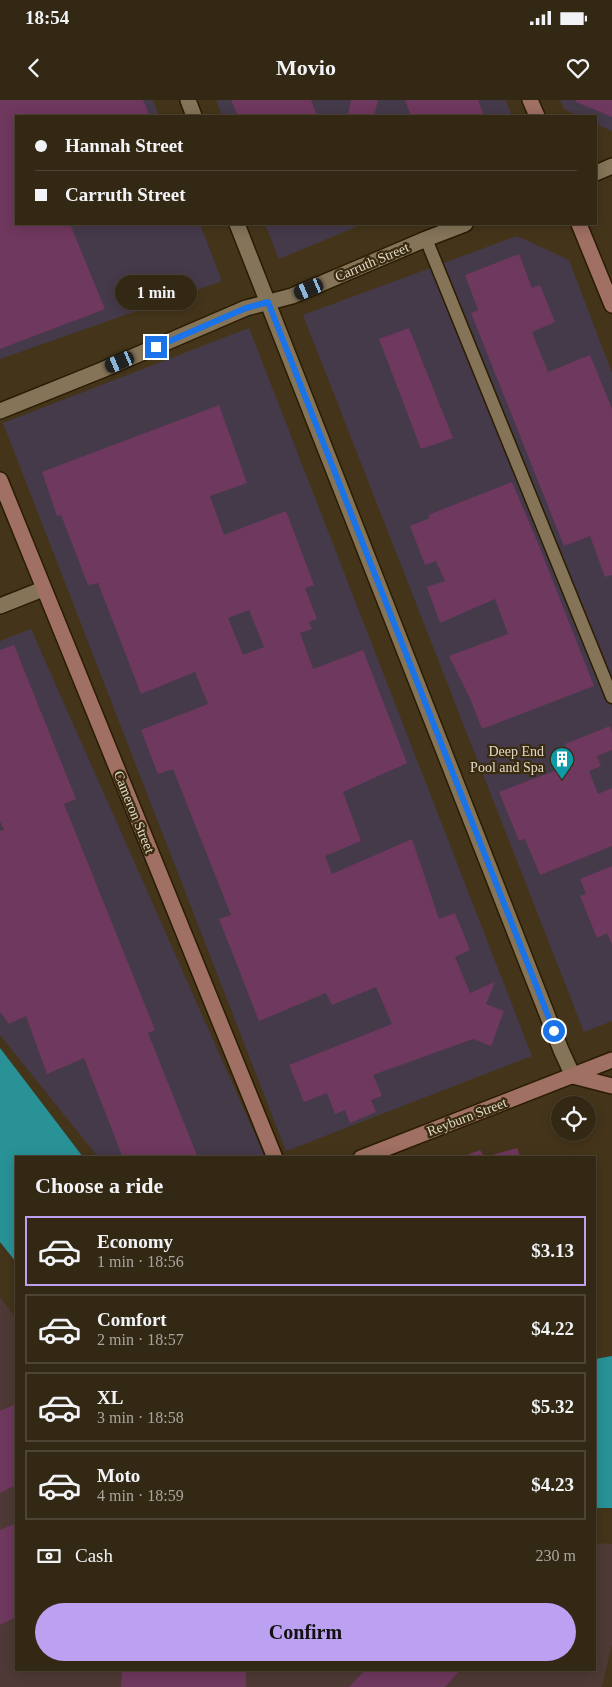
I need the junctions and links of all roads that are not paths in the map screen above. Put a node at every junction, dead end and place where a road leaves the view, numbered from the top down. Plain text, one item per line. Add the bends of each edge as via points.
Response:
1 (188, 100) edge
2 (530, 100) edge
3 (194, 115) edge
4 (537, 115) edge
5 (612, 166) edge
6 (597, 173) edge
7 (237, 225) edge
8 (462, 225) edge
9 (579, 225) edge
10 (426, 239) junction
11 (268, 302) junction
12 (612, 305) edge
13 (0, 411) edge
14 (0, 480) edge
15 (43, 589) junction
16 (0, 606) edge
17 (612, 696) edge
18 (612, 1060) edge
19 (612, 1070) edge
20 (573, 1076) junction
21 (612, 1086) edge
22 (274, 1156) edge
23 (366, 1156) edge

1 - 3 street
2 - 4 street
5 - 6 street
7 - 11 street
8 - 10 street, Carruth Street
9 - 12 street
10 - 11 street, Carruth Street via 292,296
10 - 17 lane
11 - 13 street, Carruth Street via 246,308
11 - 20 street
14 - 15 street, Cameron Street
15 - 16 street
15 - 22 street, Cameron Street
18 - 20 street, Reyburn Street
19 - 20 street, Reyburn Street
20 - 21 street
20 - 23 street, Reyburn Street

